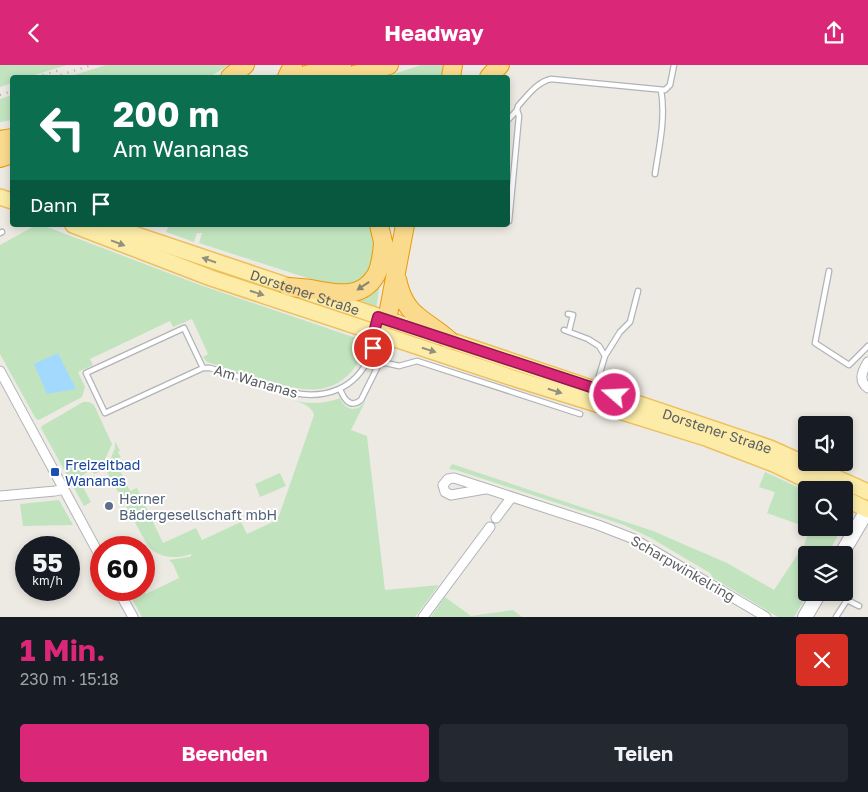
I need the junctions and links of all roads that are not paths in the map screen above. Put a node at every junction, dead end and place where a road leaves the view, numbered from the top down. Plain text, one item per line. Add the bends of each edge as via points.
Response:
1 (246, 65) edge
2 (342, 65) edge
3 (389, 65) edge
4 (500, 65) edge
5 (674, 65) edge
6 (233, 75) edge
7 (306, 75) edge
8 (355, 75) edge
9 (491, 75) edge
10 (661, 90) junction
11 (517, 110) junction
12 (510, 118) edge
13 (655, 174) dead end
14 (510, 210) edge
15 (78, 227) edge
16 (113, 227) edge
17 (380, 227) edge
18 (405, 227) edge
19 (384, 244) junction
20 (829, 271) dead end
21 (396, 275) junction
22 (288, 287) junction
23 (638, 291) dead end
24 (568, 314) dead end
25 (379, 330) junction
26 (450, 341) junction
27 (868, 346) edge
28 (605, 357) junction
29 (868, 362) edge
30 (203, 368) junction
31 (0, 371) edge
32 (340, 389) junction
33 (868, 389) edge
34 (593, 395) junction
35 (580, 414) dead end
36 (809, 481) edge
37 (64, 489) junction
38 (484, 489) dead end
39 (868, 492) edge
40 (0, 496) edge
41 (511, 498) junction
42 (853, 502) edge
43 (868, 510) edge
44 (496, 518) dead end
45 (490, 527) dead end
46 (90, 537) edge
47 (846, 546) edge
48 (124, 601) edge
49 (815, 601) edge
50 (859, 606) dead end
51 (133, 617) edge
52 (423, 617) edge
53 (766, 617) edge
54 (805, 617) edge
55 (836, 617) edge

1 - 6 highway
2 - 7 highway
3 - 8 highway
4 - 9 highway
5 - 10 lane via 670,85
10 - 11 lane via 551,79 539,84
10 - 13 lane via 664,104
11 - 12 lane
11 - 14 lane
15 -> 25 main road, Dorstener Straße via 211,278
22 -> 16 main road, Dorstener Straße
17 - 19 highway
18 - 21 highway
19 -> 22 highway via 376,275 358,290 340,294
19 - 25 highway via 386,265
20 - 27 lane via 815,343 849,365
21 - 25 highway
21 - 26 highway via 411,312
22 - 25 main road, Dorstener Straße
23 - 28 lane via 630,323 620,332
24 - 28 lane via 572,315 567,331 599,346
25 - 26 main road, Dorstener Straße
25 - 32 lane, Am Wananas via 366,365
25 -> 34 main road, Dorstener Straße
26 - 34 main road, Dorstener Straße
28 - 34 lane
29 - 33 street via 862,375
30 - 30 lane via 105,413 86,373 184,328
30 - 32 lane, Am Wananas via 306,395 327,394
31 - 37 street
32 - 35 lane via 347,402 357,403 380,364 399,366 417,361
34 - 36 main road, Dorstener Straße via 774,464
34 - 39 main road, Dorstener Straße via 770,448
37 - 40 street
37 - 46 street
38 - 41 street, Scharpwinkelring
41 - 44 street
41 - 53 street, Scharpwinkelring via 634,539
42 - 43 main road
43 - 47 main road
45 - 52 street
48 - 51 street
49 - 54 main road
50 - 55 lane via 847,599

